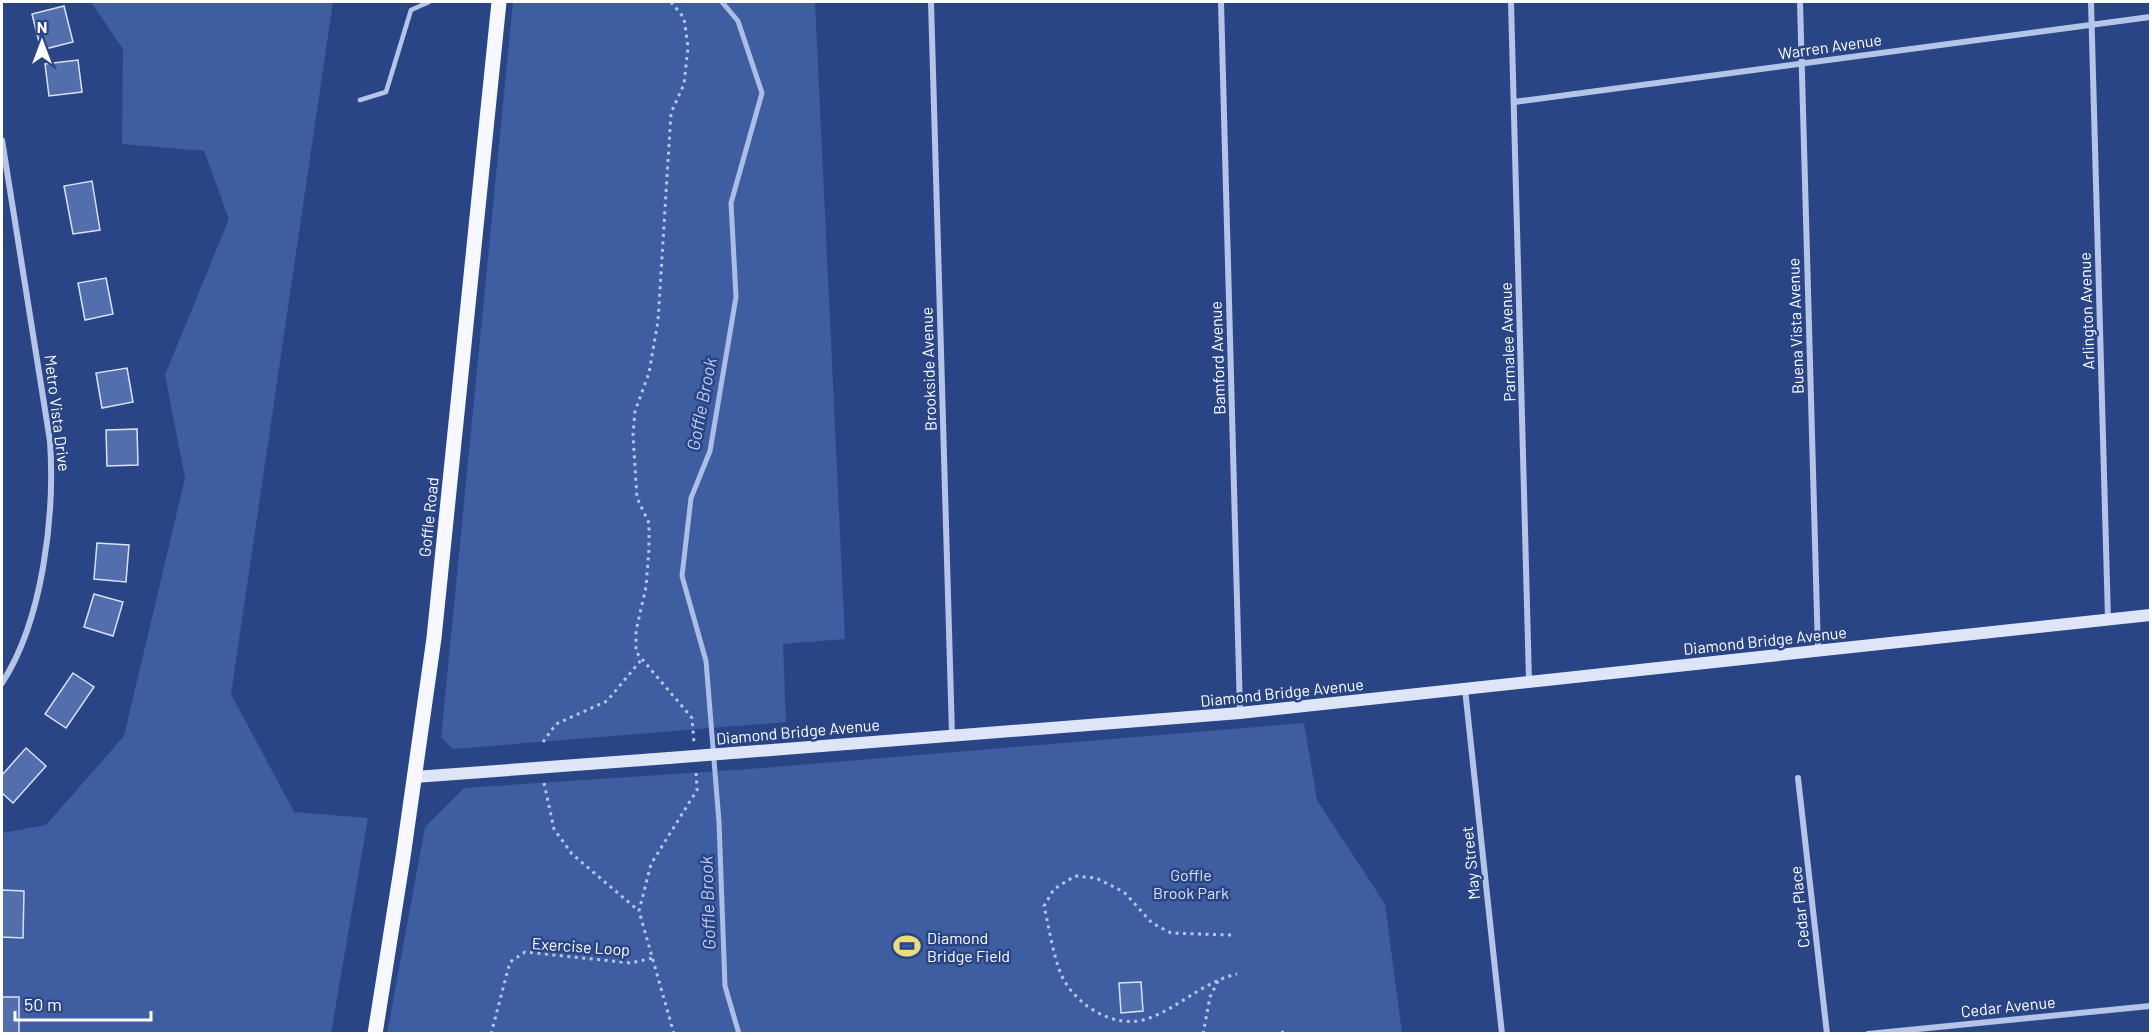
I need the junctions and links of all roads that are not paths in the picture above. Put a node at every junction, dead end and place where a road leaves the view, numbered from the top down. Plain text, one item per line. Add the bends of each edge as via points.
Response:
1 (429, 2) edge
2 (499, 2) edge
3 (931, 2) edge
4 (1221, 2) edge
5 (1511, 2) edge
6 (1800, 2) edge
7 (2091, 2) edge
8 (2151, 17) edge
9 (2092, 25) junction
10 (1802, 64) junction
11 (360, 100) dead end
12 (1514, 102) junction
13 (2, 140) edge
14 (2151, 615) edge
15 (2108, 619) junction
16 (1818, 651) junction
17 (1529, 682) junction
18 (2, 683) edge
19 (1464, 689) junction
20 (1240, 713) junction
21 (952, 735) junction
22 (415, 777) junction
23 (1798, 778) dead end
24 (2151, 1006) edge
25 (375, 1034) edge
26 (1502, 1034) edge
27 (1827, 1034) edge
28 (1868, 1034) edge

1 - 11 lane via 411,10 386,92
2 - 22 main road, Goffle Road via 439,593
3 - 21 street, Brookside Avenue
4 - 20 street, Bamford Avenue
5 - 12 street, Parmalee Avenue
6 - 10 street, Buena Vista Avenue
7 - 9 street, Arlington Avenue
8 - 9 street, Warren Avenue
9 - 10 street, Warren Avenue
9 - 15 street, Arlington Avenue
10 - 12 street, Warren Avenue
10 - 16 street, Buena Vista Avenue
12 - 17 street, Parmalee Avenue
13 - 18 street, Metro Vista Drive via 53,483 49,527 32,612 20,651
14 - 15 street, Diamond Bridge Avenue
15 - 16 street, Diamond Bridge Avenue
16 - 17 street, Diamond Bridge Avenue
17 - 19 street, Diamond Bridge Avenue
19 - 20 street, Diamond Bridge Avenue
19 - 26 street, May Street
20 - 21 street, Diamond Bridge Avenue
21 - 22 street, Diamond Bridge Avenue, bridge
22 - 25 main road, Goffle Road
23 - 27 street, Cedar Place
24 - 28 street, Cedar Avenue

